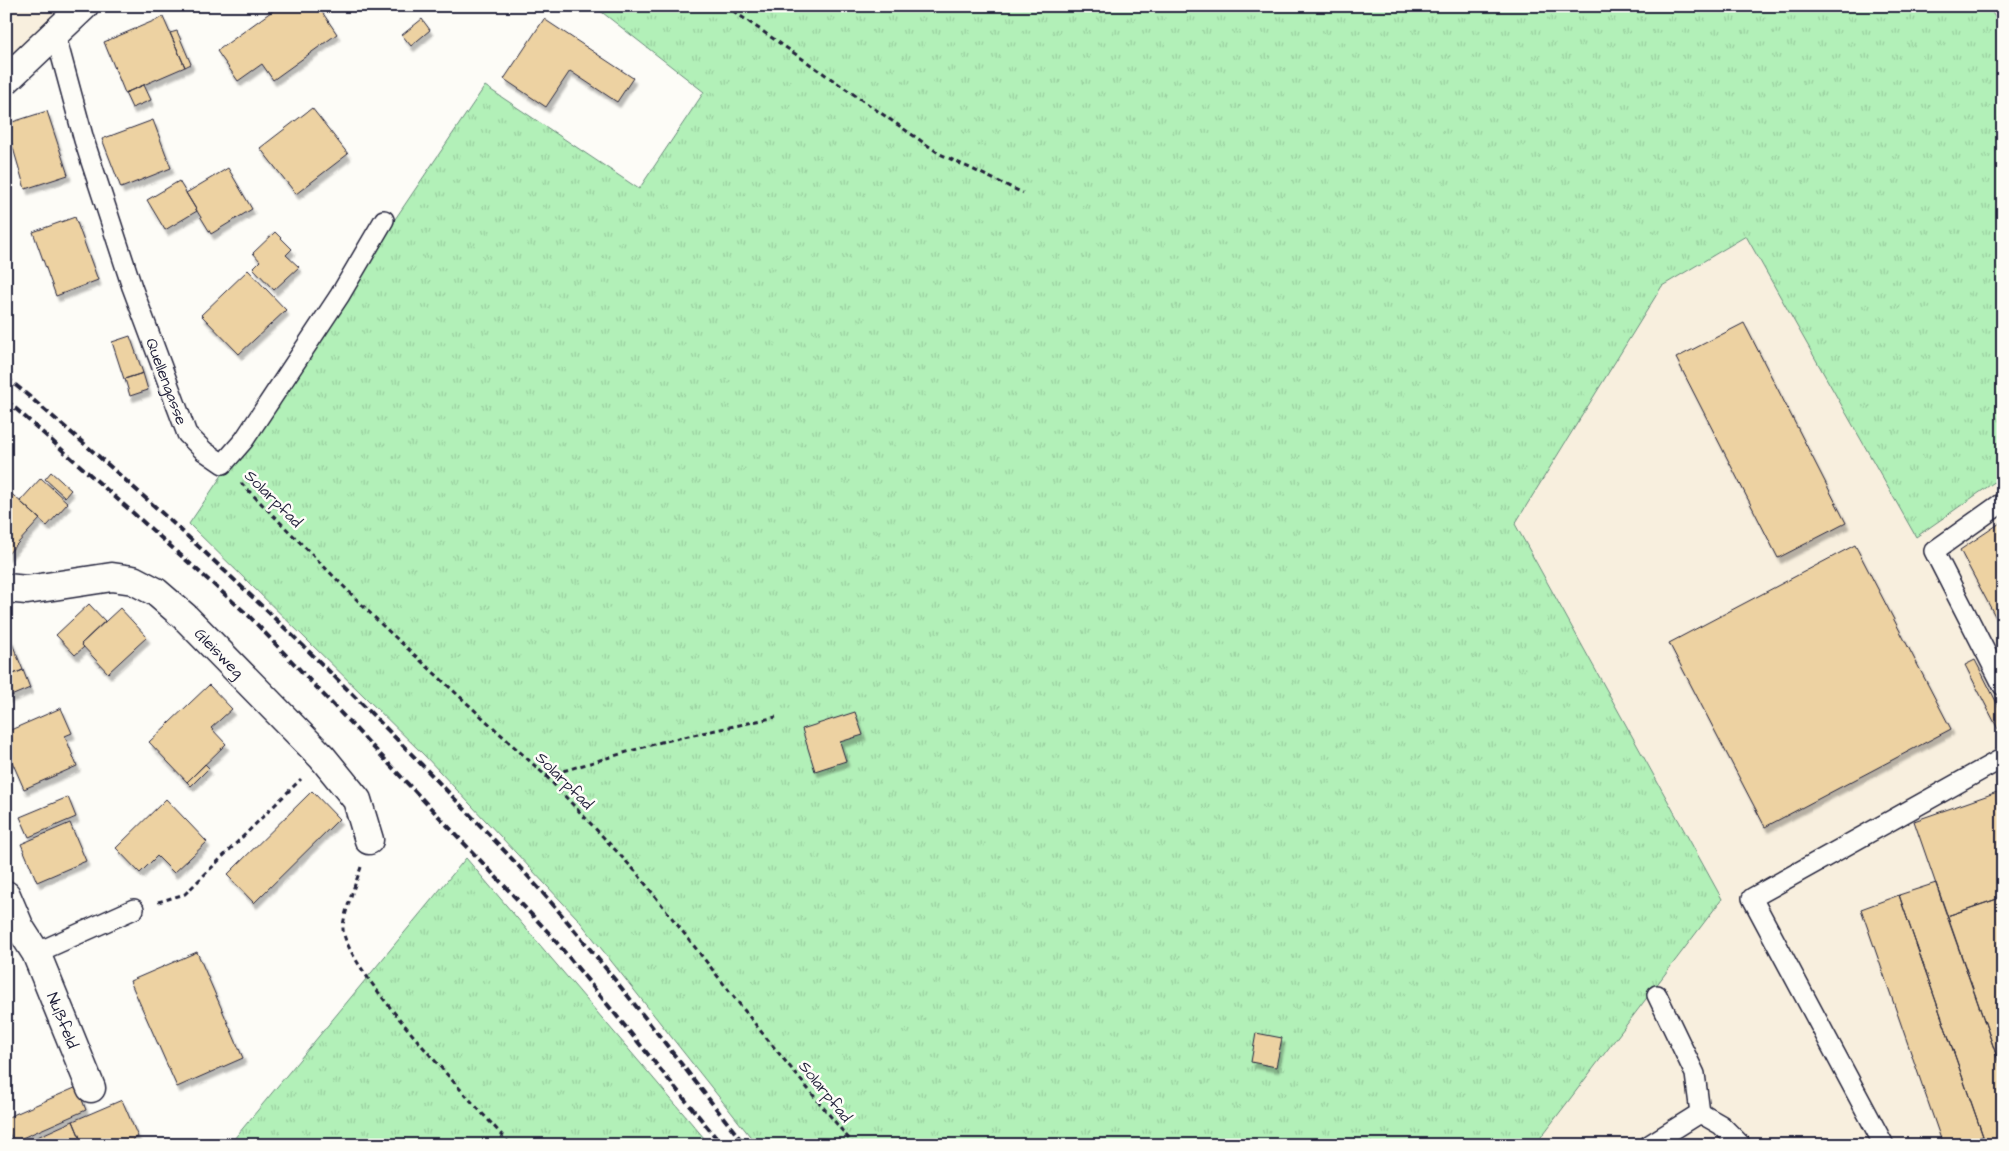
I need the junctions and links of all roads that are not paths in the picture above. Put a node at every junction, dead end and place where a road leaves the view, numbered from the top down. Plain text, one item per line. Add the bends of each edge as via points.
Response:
1 (84, 6) edge
2 (55, 33) junction
3 (6, 80) edge
4 (384, 220) dead end
5 (2003, 502) edge
6 (6, 588) edge
7 (2003, 686) edge
8 (2003, 758) edge
9 (369, 840) road end
10 (6, 895) edge
11 (134, 909) road end
12 (36, 953) junction
13 (1657, 995) dead end
14 (91, 1088) dead end
15 (1700, 1113) junction
16 (1649, 1145) edge
17 (1741, 1145) edge
18 (1884, 1145) edge

1 - 2 street
2 - 3 street
2 - 4 lane, Quellengasse via 84,140 132,287 187,434 223,464 244,440 335,303
5 - 7 lane via 1934,551
6 - 9 street, Gleisweg via 26,590 112,577 133,580 156,592 185,617 322,757 357,800
8 - 18 lane via 1752,898
10 - 12 street, Nußfeld via 20,928
11 - 12 lane
12 - 14 street, Nußfeld
13 - 15 lane via 1695,1074
15 - 16 lane
15 - 17 lane via 1721,1125

